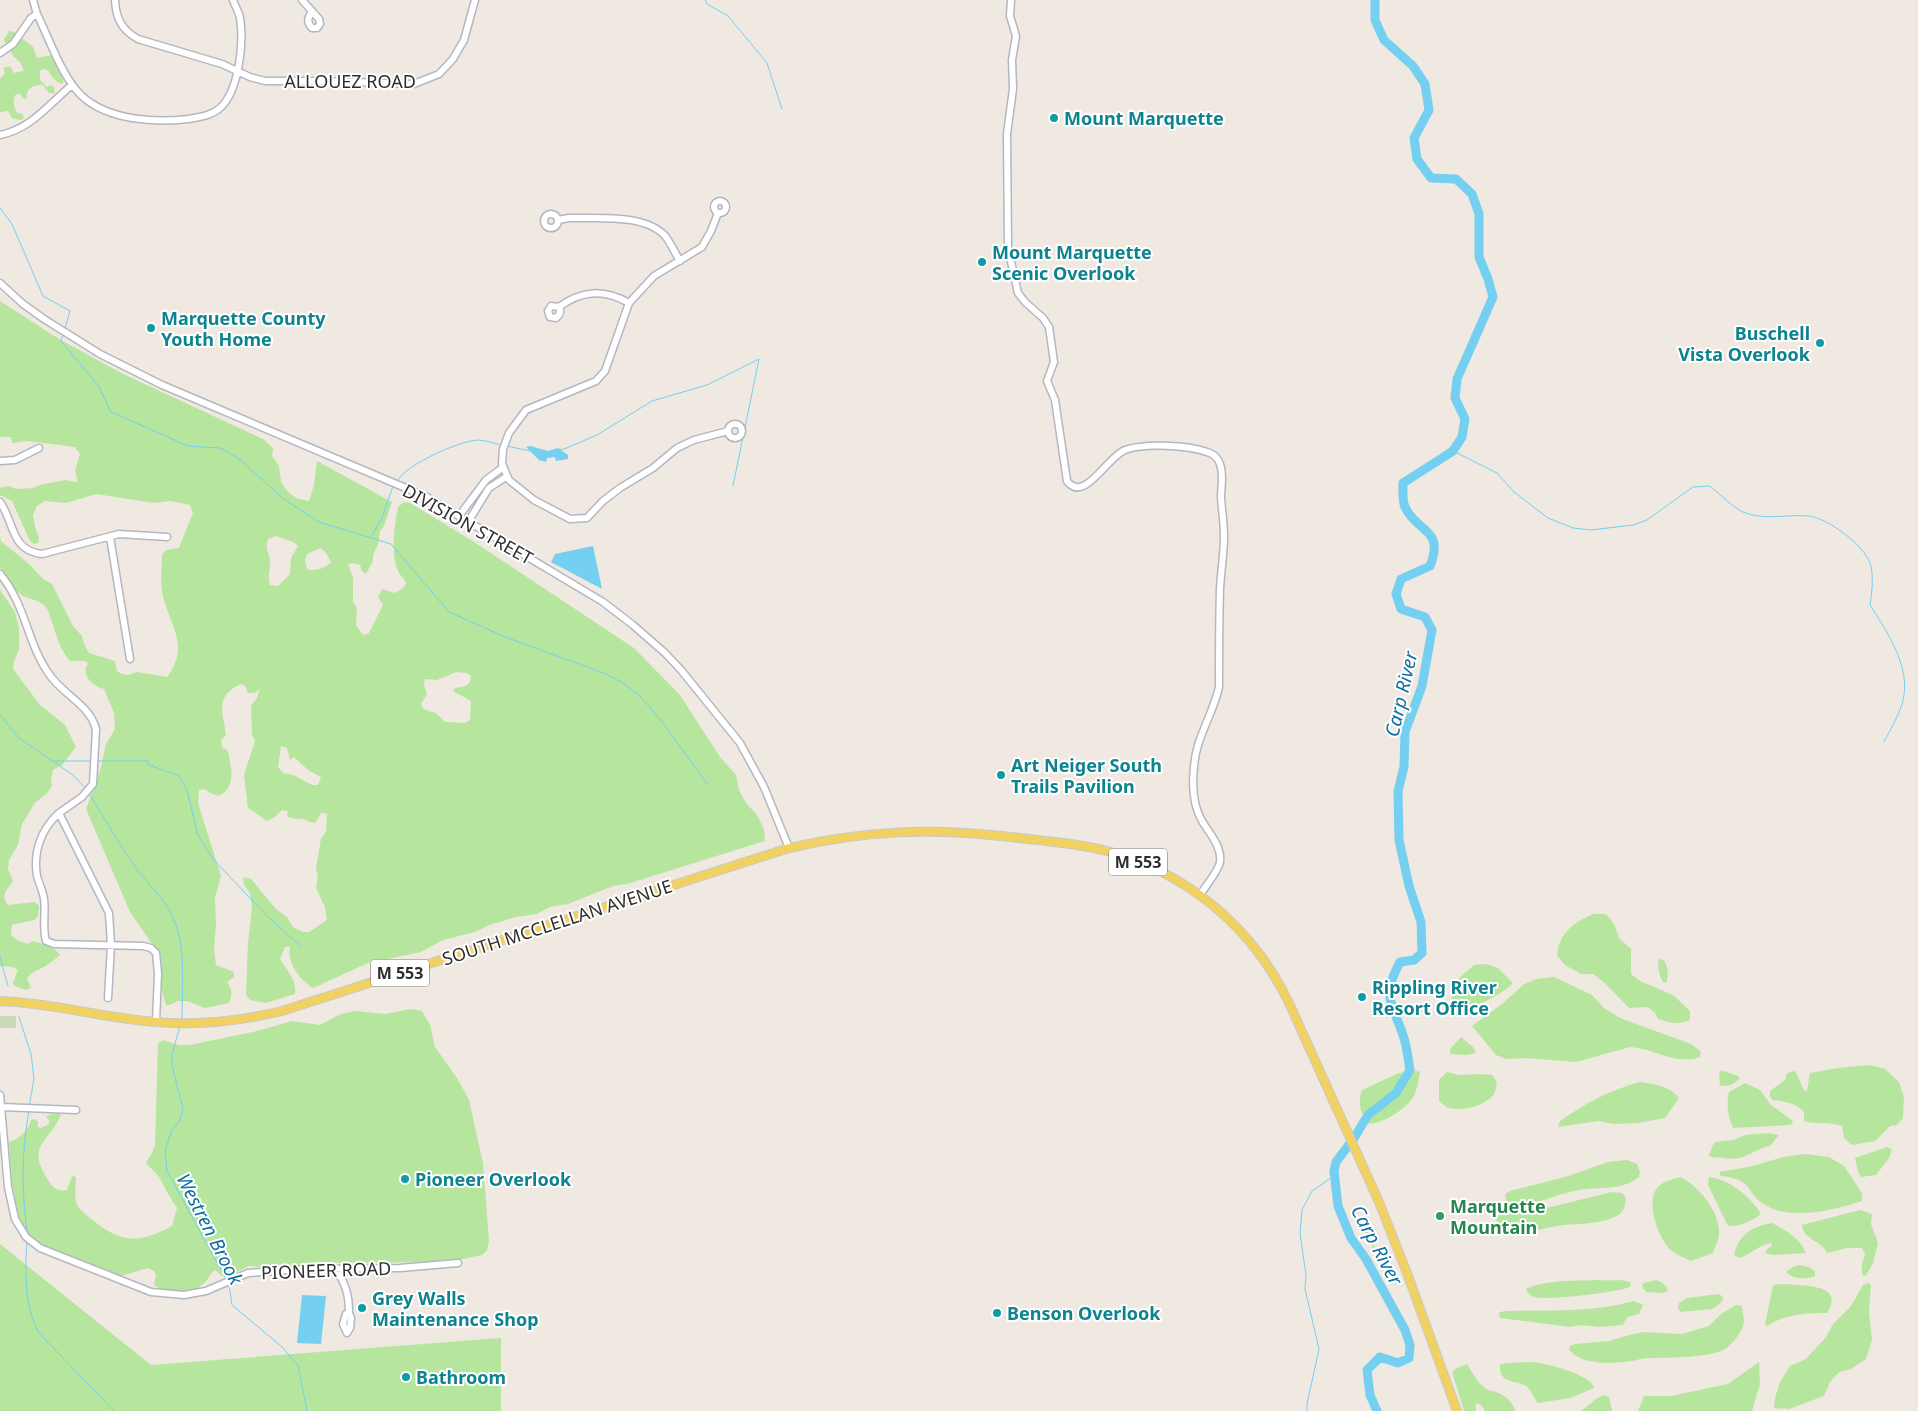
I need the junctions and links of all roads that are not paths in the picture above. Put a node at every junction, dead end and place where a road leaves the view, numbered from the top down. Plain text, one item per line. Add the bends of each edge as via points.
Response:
1 (33, 0) edge
2 (115, 0) edge
3 (233, 0) edge
4 (302, 0) edge
5 (475, 0) edge
6 (1010, 0) edge
7 (312, 11) dead end
8 (37, 14) junction
9 (0, 53) edge
10 (238, 71) junction
11 (72, 85) junction
12 (0, 135) edge
13 (718, 214) dead end
14 (558, 220) dead end
15 (680, 261) junction
16 (0, 283) edge
17 (629, 303) junction
18 (559, 307) dead end
19 (728, 431) dead end
20 (39, 448) dead end
21 (0, 461) edge
22 (502, 468) junction
23 (506, 477) junction
24 (0, 502) edge
25 (459, 516) junction
26 (468, 522) junction
27 (110, 537) junction
28 (168, 537) dead end
29 (0, 574) edge
30 (130, 659) dead end
31 (59, 813) junction
32 (789, 848) junction
33 (1200, 895) junction
34 (111, 945) junction
35 (108, 998) dead end
36 (0, 1001) edge
37 (156, 1022) junction
38 (0, 1095) edge
39 (1, 1107) edge
40 (76, 1110) dead end
41 (458, 1263) dead end
42 (334, 1268) junction
43 (349, 1313) dead end
44 (1457, 1411) edge

1 - 8 street
2 - 10 street, ALLOUEZ ROAD via 119,20 126,33
3 - 10 street via 240,17
4 - 7 street
5 - 10 street, ALLOUEZ ROAD via 464,40 453,59 439,74 414,84 265,81
6 - 33 street via 1010,16 1016,36 1007,134 1008,248 1018,293 1049,327 1054,362 1048,381 1055,400 1067,481 1076,488 1085,485 1122,451 1138,446 1200,450 1215,456 1220,463 1224,538 1219,687 1196,752 1194,768 1196,804 1220,852 1220,864
8 - 9 street via 30,18 13,44
8 - 11 street
10 - 11 street via 231,92 220,109 203,117 179,120 147,121 120,114 90,102
11 - 12 street via 23,128
13 - 15 street via 702,247
14 - 15 street via 635,220 649,224 665,236
15 - 17 street via 654,276
16 - 25 street, DIVISION STREET via 44,319 129,369 427,497
17 - 18 street via 615,296 587,294 570,299
17 - 22 street via 605,371 596,382 584,388 526,410 509,433 503,449
19 - 23 street via 677,448 653,468 620,488 587,518 570,519 534,500
20 - 21 street via 15,460
22 - 23 street
22 - 25 street via 486,480
23 - 26 street via 489,488
24 - 27 street via 19,544 33,553 42,554
25 - 26 street, DIVISION STREET
26 - 32 street, DIVISION STREET via 604,603 681,670 740,743 764,787
27 - 28 street via 119,534
27 - 30 street
29 - 31 street via 14,592 47,672 94,720 93,784 82,797
31 - 34 street via 108,914
31 - 34 street via 44,831 37,861 37,876 44,900 46,942
32 - 33 main road, M 553 via 845,836 899,831 964,832 1047,841 1131,858
32 - 37 main road, SOUTH MCCLELLAN AVENUE / M 553 via 282,1011 208,1024
33 - 44 main road, M 553 via 1244,935 1289,1003 1356,1148 1407,1273
34 - 35 street
34 - 37 street via 143,946 156,953
36 - 37 main road, SOUTH MCCLELLAN AVENUE / M 553 via 49,1005
38 - 39 street, PIONEER ROAD
39 - 40 street
39 - 42 street, PIONEER ROAD via 8,1186 15,1219 26,1237 40,1248 152,1292 184,1295 206,1291 248,1273
41 - 42 street, PIONEER ROAD via 400,1268
42 - 43 street via 345,1285

